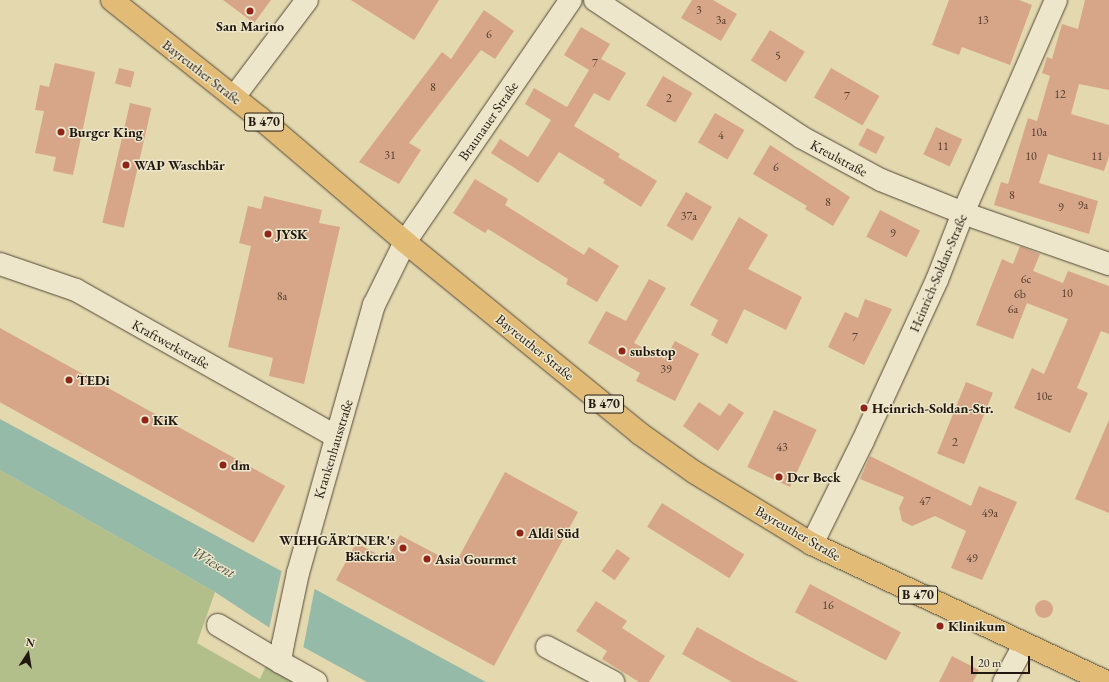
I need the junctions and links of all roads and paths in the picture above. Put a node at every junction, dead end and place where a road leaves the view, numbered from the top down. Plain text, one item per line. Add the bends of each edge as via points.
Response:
1 (112, 0) edge
2 (307, 0) edge
3 (571, 0) edge
4 (595, 0) edge
5 (1056, 0) edge
6 (234, 97) junction
7 (963, 213) junction
8 (404, 242) junction
9 (0, 264) edge
10 (1109, 264) edge
11 (335, 436) junction
12 (812, 544) junction
13 (218, 625) dead end
14 (1024, 644) junction
15 (547, 647) dead end
16 (281, 653) junction
17 (316, 682) edge
18 (613, 682) edge
19 (1004, 682) edge
20 (1107, 682) edge

1 - 6 main road, Bayreuther Straße / B 470
2 - 6 street
3 - 8 street, Braunauer Straße
4 - 7 street, Kreulstraße via 801,137 881,180
5 - 7 street, Heinrich-Soldan-Straße
6 - 8 main road, Bayreuther Straße / B 470
7 - 10 street, Kreulstraße
7 - 12 street, Heinrich-Soldan-Straße via 937,280
8 - 11 street, Krankenhausstraße via 374,305
8 - 12 main road, Bayreuther Straße / B 470 via 639,433 694,472
9 - 11 street, Kraftwerkstraße via 76,290
11 - 16 street, Krankenhausstraße
12 - 14 main road, Bayreuther Straße / B 470
13 - 16 street
14 - 19 street
14 - 20 main road, Bayreuther Straße / B 470
15 - 18 street
16 - 17 street

